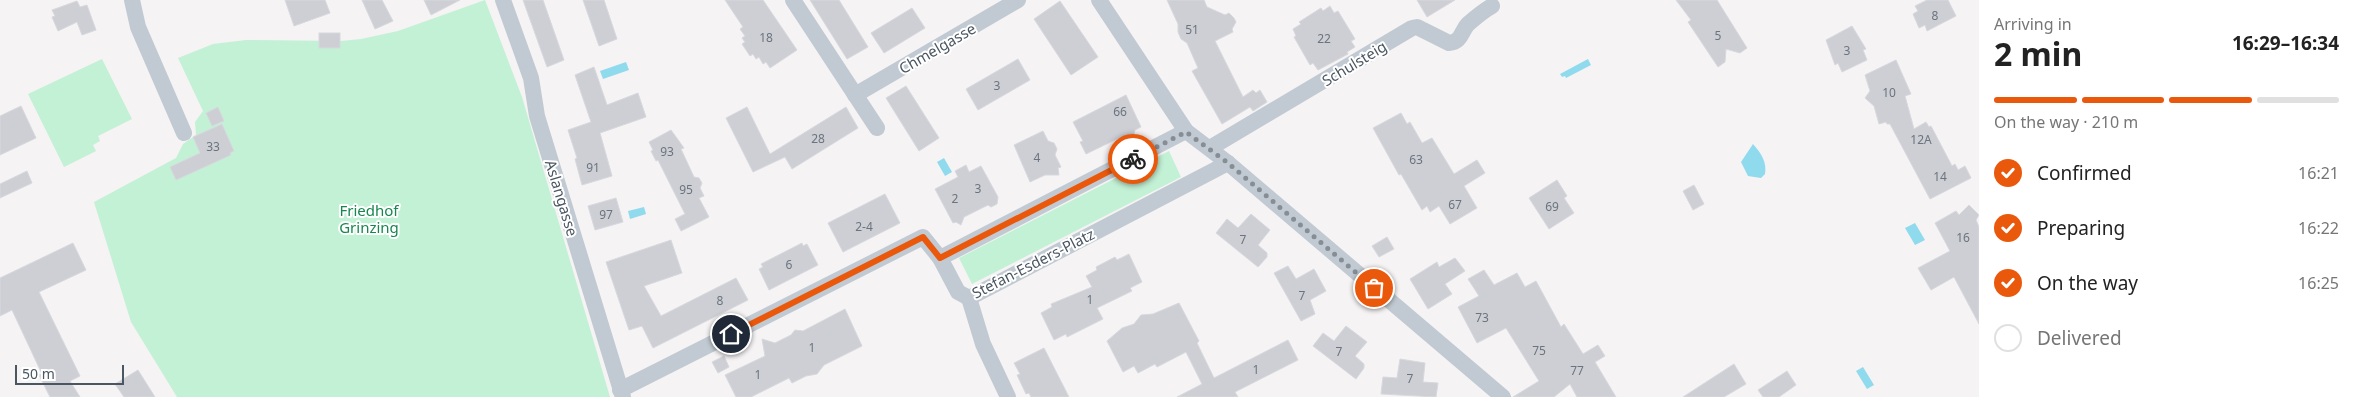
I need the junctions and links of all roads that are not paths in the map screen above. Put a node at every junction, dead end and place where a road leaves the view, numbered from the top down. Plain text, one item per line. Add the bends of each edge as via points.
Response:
1 (503, 0) edge
2 (793, 0) edge
3 (1018, 0) edge
4 (1099, 0) edge
5 (135, 2) edge
6 (1492, 6) dead end
7 (856, 95) junction
8 (877, 128) dead end
9 (1186, 132) junction
10 (184, 133) dead end
11 (1210, 148) junction
12 (1228, 163) junction
13 (940, 258) junction
14 (969, 298) junction
15 (621, 394) edge
16 (1008, 397) edge
17 (1503, 397) edge

1 - 15 street, Aslangasse via 532,78 537,116
2 - 7 street
3 - 7 street, Chmelgasse
4 - 9 street
5 - 10 street via 138,27
6 - 11 street, Schulsteig via 1467,25 1455,42 1449,43 1412,28
7 - 8 street
9 - 11 street
9 - 13 street
11 - 12 street
12 - 14 street, Stefan-Esders-Platz
12 - 17 street
13 - 14 street, Stefan-Esders-Platz via 958,292
13 - 15 street, Stefan-Esders-Platz via 923,237
14 - 16 street via 983,344

